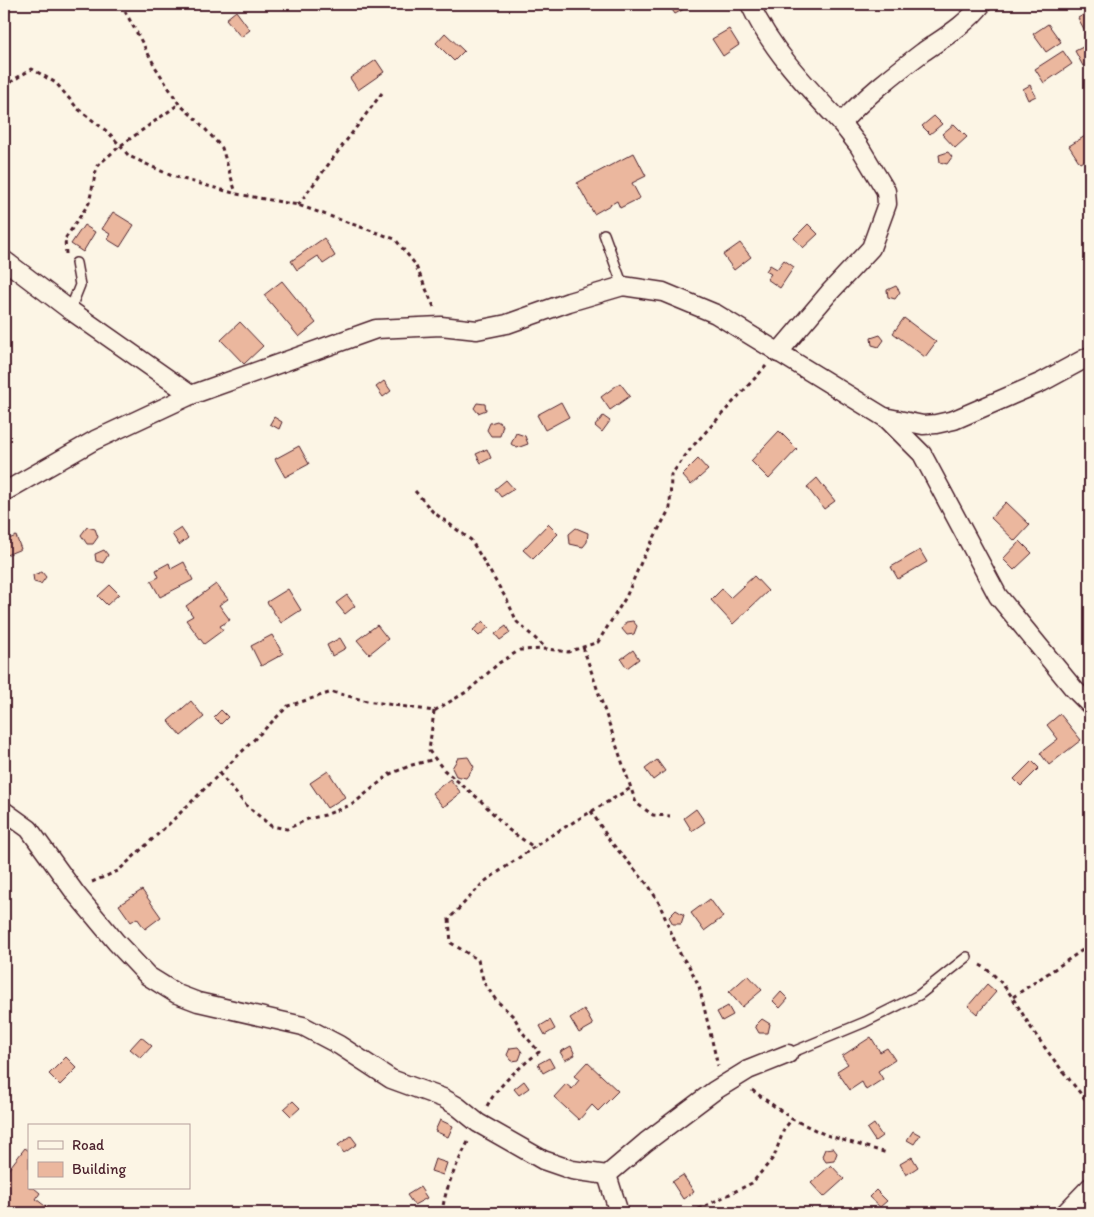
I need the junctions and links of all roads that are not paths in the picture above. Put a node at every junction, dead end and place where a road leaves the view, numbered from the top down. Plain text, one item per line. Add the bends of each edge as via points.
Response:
1 (750, 4) edge
2 (982, 4) edge
3 (841, 123) junction
4 (604, 234) dead end
5 (4, 260) edge
6 (76, 263) road end
7 (623, 286) junction
8 (70, 310) junction
9 (778, 353) junction
10 (1090, 356) edge
11 (191, 395) junction
12 (884, 417) junction
13 (4, 492) edge
14 (1090, 706) edge
15 (4, 811) edge
16 (967, 957) road end
17 (788, 1054) joint
18 (607, 1175) junction
19 (1090, 1187) edge
20 (619, 1213) edge
21 (1065, 1213) edge

1 - 3 street via 796,75
2 - 3 street via 967,20 887,78
3 - 9 street via 886,191 887,204 871,248
4 - 7 lane
5 - 8 street
6 - 8 lane via 80,285
7 - 9 street via 663,292 716,314
7 - 11 street via 507,324 477,330 441,326 376,329
8 - 11 street
9 - 12 street
10 - 12 street via 1042,382 954,420 923,425
11 - 13 street via 95,440
12 - 14 street via 922,454 998,596
15 - 18 street via 29,830 76,894 148,976 177,994 198,1002 303,1026 391,1079 450,1102 478,1123 543,1160 572,1170
16 - 17 lane via 919,995
17 - 18 street via 748,1070 727,1083
18 - 20 street
19 - 21 street

